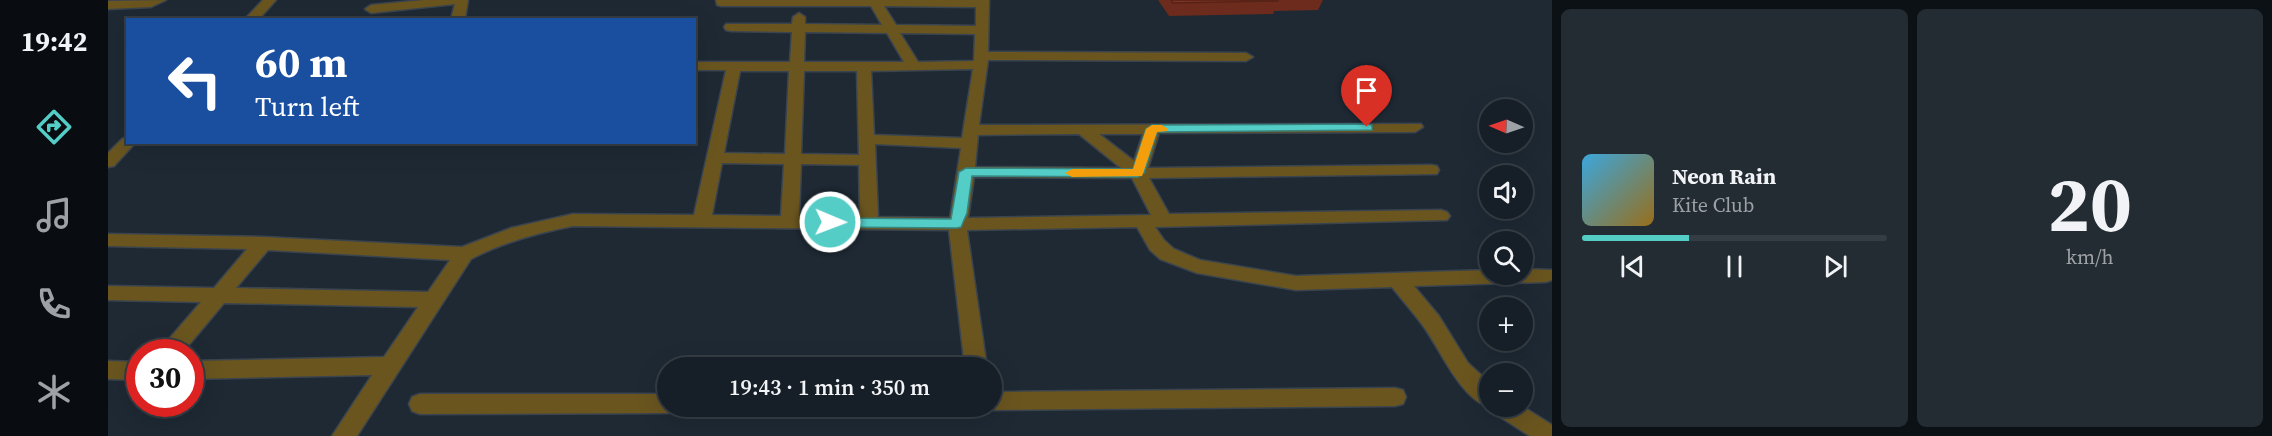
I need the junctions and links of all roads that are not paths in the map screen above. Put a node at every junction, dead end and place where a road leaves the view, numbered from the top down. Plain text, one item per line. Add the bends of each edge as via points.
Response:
1 (160, 0) edge
2 (270, 0) edge
3 (462, 0) edge
4 (874, 1) edge
5 (983, 1) edge
6 (721, 2) dead end
7 (800, 2) junction
8 (108, 5) edge
9 (371, 9) edge
10 (252, 18) edge
11 (458, 18) edge
12 (731, 27) dead end
13 (798, 28) junction
14 (890, 29) junction
15 (982, 30) junction
16 (1246, 57) dead end
17 (981, 61) junction
18 (696, 66) edge
19 (914, 66) junction
20 (734, 67) junction
21 (798, 67) junction
22 (864, 67) junction
23 (1415, 127) dead end
24 (1083, 129) junction
25 (1152, 129) junction
26 (970, 136) junction
27 (866, 139) junction
28 (126, 144) edge
29 (716, 158) junction
30 (794, 159) junction
31 (867, 160) junction
32 (108, 162) edge
33 (1431, 170) dead end
34 (966, 172) junction
35 (1138, 173) junction
36 (1441, 216) dead end
37 (702, 221) junction
38 (790, 222) junction
39 (1143, 222) junction
40 (1164, 222) junction
41 (869, 223) junction
42 (957, 224) junction
43 (108, 240) edge
44 (263, 243) junction
45 (464, 254) junction
46 (1546, 275) dead end
47 (1397, 280) junction
48 (108, 293) edge
49 (221, 295) junction
50 (433, 300) junction
51 (182, 339) edge
52 (975, 357) edge
53 (390, 366) junction
54 (108, 370) edge
55 (204, 370) edge
56 (126, 371) edge
57 (1479, 387) edge
58 (1395, 397) dead end
59 (1002, 401) edge
60 (657, 403) edge
61 (420, 404) dead end
62 (1520, 417) edge
63 (344, 436) edge
64 (1550, 436) edge

1 - 8 street
2 - 10 street
3 - 9 street
3 - 11 street
4 - 5 street
4 - 7 street
4 - 14 street
5 - 15 street
6 - 7 street
7 - 13 street
12 - 13 street
13 - 14 street
13 - 21 street
14 - 15 street
14 - 19 street
15 - 17 street
16 - 17 street
17 - 19 street
17 - 26 street
18 - 20 street
19 - 22 street
20 - 21 street
20 - 29 street
21 - 22 street
21 - 30 street
22 - 27 street
23 - 25 street
24 - 25 street
24 - 26 street
24 - 35 street
25 - 35 street
26 - 27 street
26 - 34 street
27 - 31 street
28 - 32 street
29 - 30 street
29 - 37 street
30 - 31 street
30 - 38 street
31 - 41 street
33 - 35 street
34 - 35 street
34 - 42 street
35 - 40 street
36 - 40 street
37 - 38 street
37 - 45 street via 573,220 511,232
38 - 41 street
39 - 40 street
39 - 42 street
39 - 47 street via 1167,254 1197,266 1296,283
41 - 42 street
42 - 52 street
43 - 44 street
44 - 45 street
44 - 49 street
45 - 50 street
46 - 47 street
47 - 57 street via 1432,322 1460,369
48 - 49 street
49 - 50 street
49 - 51 street
50 - 53 street
53 - 55 street
53 - 63 street
54 - 56 street
58 - 59 street
60 - 61 street
62 - 64 street

